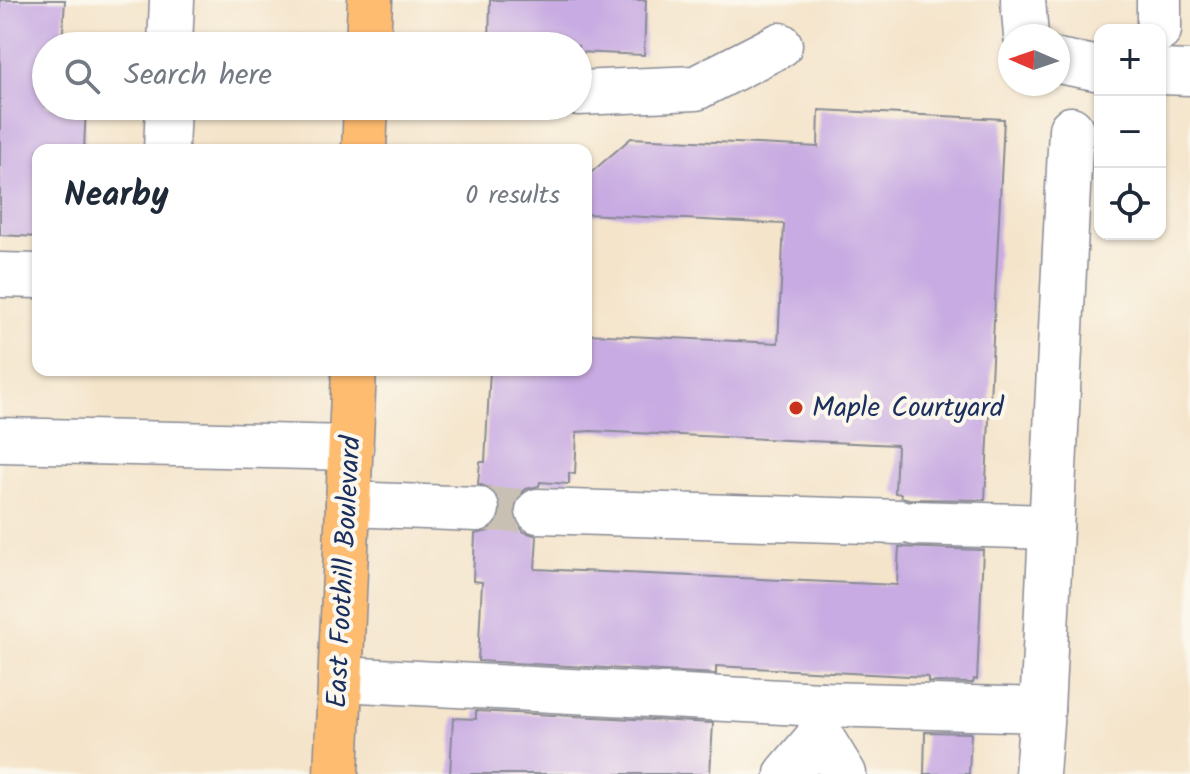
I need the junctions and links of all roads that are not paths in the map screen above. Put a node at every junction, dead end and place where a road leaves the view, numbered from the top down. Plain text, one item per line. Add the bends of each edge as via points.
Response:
1 (172, 0) edge
2 (370, 0) edge
3 (1023, 0) edge
4 (1159, 0) edge
5 (1025, 24) edge
6 (1159, 24) edge
7 (171, 32) edge
8 (369, 32) edge
9 (780, 45) dead end
10 (1070, 63) edge
11 (1094, 68) edge
12 (1166, 72) edge
13 (1190, 73) edge
14 (592, 92) edge
15 (167, 120) edge
16 (365, 120) edge
17 (1071, 129) dead end
18 (166, 144) edge
19 (364, 144) edge
20 (0, 275) edge
21 (32, 276) edge
22 (354, 376) edge
23 (0, 440) edge
24 (351, 448) junction
25 (348, 504) junction
26 (477, 509) tunnel mouth
27 (538, 511) tunnel mouth
28 (1051, 527) junction
29 (340, 679) junction
30 (1042, 710) junction
31 (821, 719) junction
32 (336, 774) edge
33 (787, 774) edge
34 (844, 774) edge
35 (1037, 774) edge

1 - 7 lane
2 - 8 main road
3 - 5 lane
4 - 6 lane
9 - 14 lane via 696,88
10 - 11 lane
12 - 13 lane
15 - 18 lane
16 - 19 main road
17 - 28 lane
20 - 21 lane
22 - 24 main road, East Foothill Boulevard
23 - 24 lane
24 - 25 main road, East Foothill Boulevard
25 - 26 lane
25 - 29 main road, East Foothill Boulevard
27 - 28 lane
28 - 30 lane
29 - 31 lane
29 - 32 main road, East Foothill Boulevard
30 - 31 lane
30 - 35 lane
31 - 33 lane
31 - 34 lane

